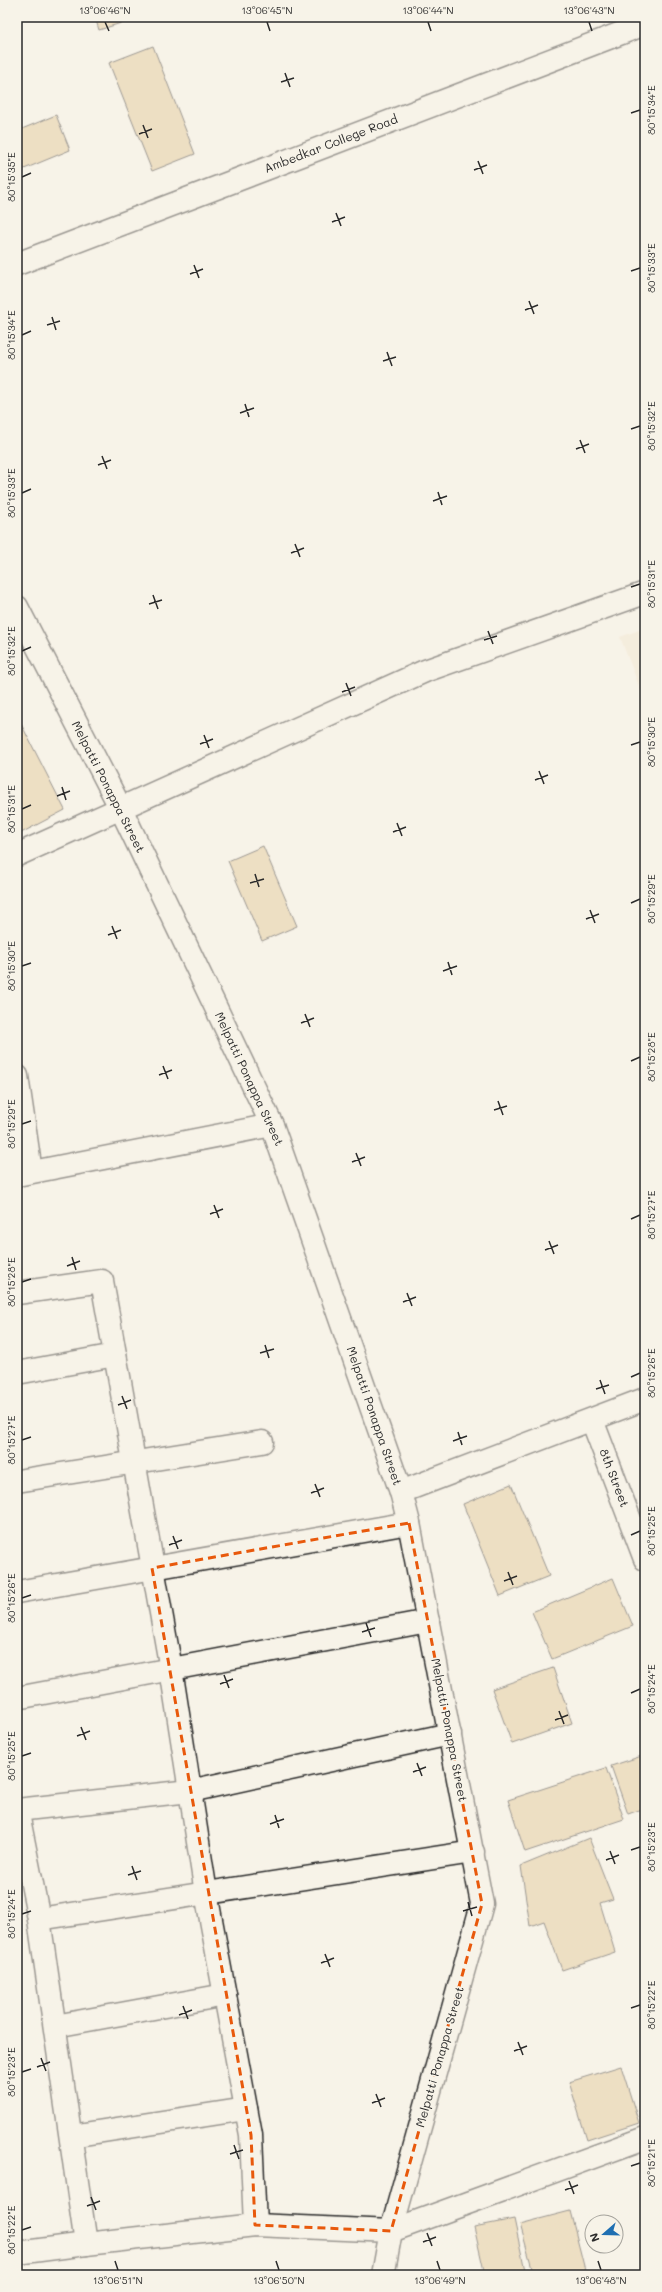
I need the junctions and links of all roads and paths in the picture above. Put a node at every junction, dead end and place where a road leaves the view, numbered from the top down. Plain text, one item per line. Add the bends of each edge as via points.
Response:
1 (645, 24) edge
2 (17, 264) edge
3 (645, 593) edge
4 (17, 607) edge
5 (121, 809) junction
6 (17, 855) edge
7 (17, 1076) edge
8 (272, 1125) junction
9 (24, 1173) edge
10 (17, 1293) edge
11 (115, 1355) junction
12 (17, 1373) edge
13 (645, 1399) edge
14 (592, 1420) junction
15 (262, 1442) dead end
16 (134, 1462) junction
17 (17, 1481) edge
18 (401, 1492) junction
19 (409, 1523) junction
20 (645, 1559) edge
21 (152, 1568) junction
22 (17, 1592) edge
23 (428, 1621) junction
24 (171, 1669) junction
25 (17, 1698) edge
26 (450, 1734) junction
27 (190, 1791) junction
28 (17, 1810) edge
29 (472, 1852) junction
30 (206, 1893) junction
31 (39, 1919) junction
32 (225, 1995) junction
33 (55, 2026) junction
34 (246, 2109) junction
35 (71, 2136) junction
36 (645, 2138) edge
37 (255, 2225) junction
38 (392, 2231) junction
39 (86, 2244) junction
40 (17, 2253) edge
41 (382, 2275) edge

1 - 2 street, Ambedkar College Road
3 - 5 street via 424,671
4 - 5 street, Melpatti Ponappa Street
5 - 6 street
5 - 8 street, Melpatti Ponappa Street
7 - 9 street
8 - 9 street
8 - 18 street, Melpatti Ponappa Street
10 - 11 street via 102,1281
11 - 12 street
11 - 16 street
13 - 14 street
14 - 18 street
14 - 20 street, 8th Street
15 - 16 street
16 - 17 street
16 - 21 street
18 - 19 street, Melpatti Ponappa Street
19 - 21 street
19 - 23 street, Melpatti Ponappa Street
21 - 22 street
21 - 24 street
23 - 24 street
23 - 26 street, Melpatti Ponappa Street
24 - 25 street
24 - 27 street
26 - 27 street
26 - 29 street, Melpatti Ponappa Street
27 - 28 street
27 - 30 street
28 - 31 street
29 - 30 street
29 - 38 street, Melpatti Ponappa Street via 482,1904
30 - 31 street
30 - 32 street
31 - 33 street
32 - 33 street
32 - 34 street
33 - 35 street
34 - 35 street
34 - 37 street via 251,2135
35 - 39 street
36 - 38 street
37 - 38 street
37 - 39 street
38 - 41 street, Melpatti Ponappa Street
39 - 40 street

